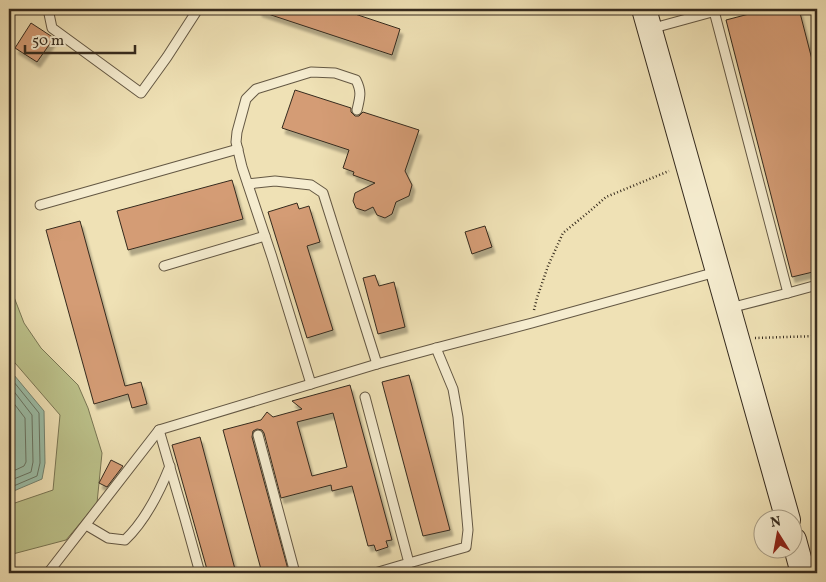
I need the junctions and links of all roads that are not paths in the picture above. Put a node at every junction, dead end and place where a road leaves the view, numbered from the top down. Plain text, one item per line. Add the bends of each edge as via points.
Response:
1 (48, 9) edge
2 (198, 9) edge
3 (718, 10) edge
4 (646, 19) edge
5 (357, 110) dead end
6 (238, 149) junction
7 (248, 184) junction
8 (40, 205) dead end
9 (265, 236) junction
10 (164, 266) dead end
11 (718, 272) junction
12 (817, 285) edge
13 (788, 293) junction
14 (727, 309) junction
15 (436, 348) junction
16 (377, 364) junction
17 (311, 384) junction
18 (365, 397) dead end
19 (159, 430) junction
20 (258, 435) dead end
21 (170, 466) junction
22 (785, 510) edge
23 (86, 525) junction
24 (799, 560) edge
25 (409, 563) junction
26 (48, 573) edge
27 (200, 573) edge
28 (295, 573) edge
29 (375, 573) edge
30 (803, 573) edge

1 - 2 lane via 52,28 141,93
3 - 4 lane
3 - 13 lane
4 - 11 main road
5 - 6 lane via 361,96 356,80 335,73 311,72 256,89 246,100 237,132
6 - 7 lane
6 - 8 lane
7 - 9 lane
7 - 16 lane via 275,181 311,185 323,193
9 - 10 lane
9 - 17 lane
11 - 14 main road
11 - 15 lane
12 - 13 lane
13 - 14 lane
14 - 22 main road
15 - 16 lane
15 - 25 lane via 453,389 458,418 468,530 466,547
16 - 17 lane
17 - 19 lane
18 - 25 lane
19 - 21 lane
19 - 23 lane
20 - 28 lane
21 - 23 lane via 135,530 125,540 108,538
21 - 27 lane
23 - 26 lane
24 - 30 main road
25 - 29 lane

